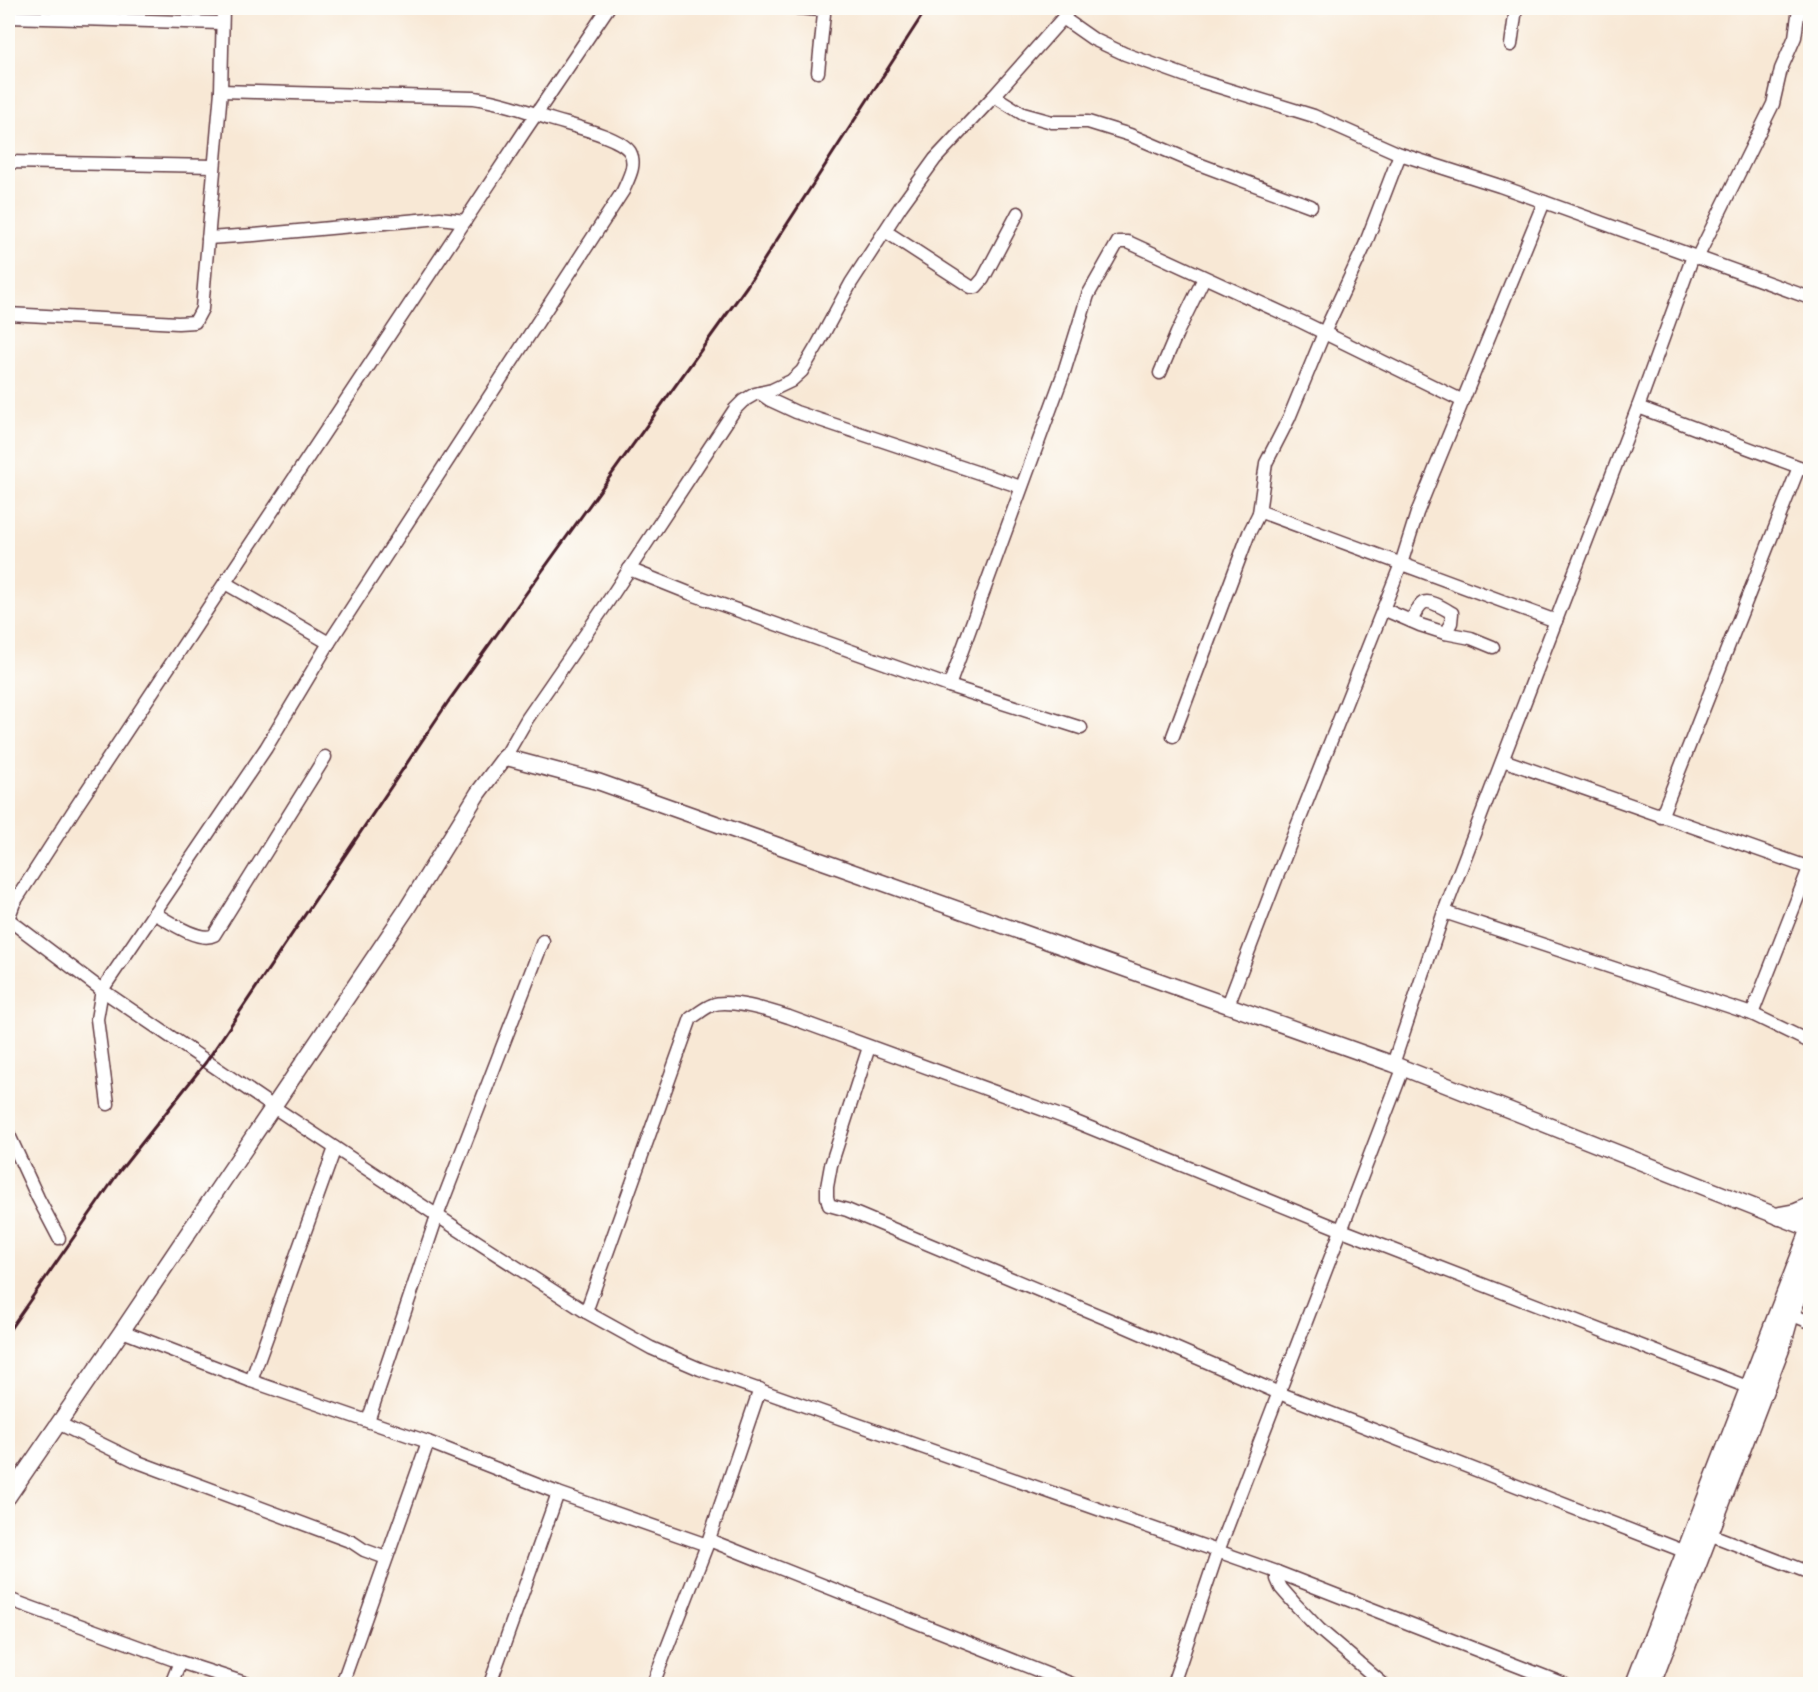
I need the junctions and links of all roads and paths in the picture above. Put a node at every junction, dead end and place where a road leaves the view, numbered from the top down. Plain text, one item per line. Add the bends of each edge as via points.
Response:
1 (223, 8) edge
2 (608, 8) edge
3 (797, 8) edge
4 (1516, 8) edge
5 (1799, 8) edge
6 (1066, 13) edge
7 (8, 17) edge
8 (221, 23) junction
9 (1512, 45) dead end
10 (818, 72) dead end
11 (221, 91) junction
12 (994, 96) junction
13 (536, 114) junction
14 (1400, 154) junction
15 (8, 162) edge
16 (214, 166) junction
17 (1544, 202) junction
18 (1311, 206) dead end
19 (1018, 213) dead end
20 (465, 221) junction
21 (885, 231) junction
22 (208, 238) junction
23 (1695, 257) junction
24 (1204, 278) junction
25 (1810, 298) edge
26 (8, 314) edge
27 (1324, 333) junction
28 (1160, 373) dead end
29 (760, 393) junction
30 (1463, 401) junction
31 (1638, 407) junction
32 (1805, 469) edge
33 (1021, 487) junction
34 (1259, 513) junction
35 (1401, 564) junction
36 (629, 569) junction
37 (225, 583) junction
38 (1383, 609) junction
39 (1411, 621) junction
40 (1556, 621) junction
41 (1445, 633) junction
42 (329, 643) junction
43 (1492, 646) dead end
44 (949, 686) junction
45 (1081, 728) dead end
46 (1173, 736) dead end
47 (325, 757) dead end
48 (505, 757) junction
49 (1503, 760) junction
50 (1661, 817) junction
51 (1810, 867) edge
52 (1444, 912) junction
53 (154, 913) junction
54 (8, 919) edge
55 (543, 941) dead end
56 (102, 990) junction
57 (1228, 1005) junction
58 (1752, 1014) junction
59 (1810, 1042) edge
60 (869, 1047) junction
61 (1398, 1066) junction
62 (108, 1104) dead end
63 (272, 1107) junction
64 (8, 1133) edge
65 (335, 1148) junction
66 (1810, 1207) edge
67 (437, 1215) junction
68 (1780, 1216) junction
69 (1342, 1230) junction
70 (1810, 1230) edge
71 (59, 1238) dead end
72 (1810, 1267) edge
73 (586, 1312) junction
74 (1790, 1314) junction
75 (1810, 1322) edge
76 (122, 1331) junction
77 (251, 1381) junction
78 (1750, 1388) junction
79 (760, 1389) junction
80 (1279, 1393) junction
81 (368, 1421) junction
82 (58, 1423) junction
83 (428, 1442) junction
84 (558, 1493) junction
85 (8, 1497) edge
86 (1709, 1534) junction
87 (708, 1542) junction
88 (1218, 1551) junction
89 (1686, 1552) junction
90 (386, 1558) junction
91 (1277, 1572) junction
92 (1810, 1573) edge
93 (8, 1599) edge
94 (180, 1662) junction
95 (171, 1684) edge
96 (248, 1684) edge
97 (342, 1684) edge
98 (490, 1684) edge
99 (653, 1684) edge
100 (1072, 1684) edge
101 (1173, 1684) edge
102 (1383, 1684) edge
103 (1564, 1684) edge
104 (1635, 1684) edge
105 (1651, 1684) edge

1 - 8 street
2 - 13 street
3 - 10 street via 820,10 824,14
4 - 9 street
5 - 23 street via 1795,37 1781,69 1773,104
6 - 12 street
6 - 14 street via 1093,39 1125,54 1314,116
7 - 8 street
8 - 11 street
11 - 13 street via 474,98
11 - 16 street
12 - 18 street via 1023,114 1052,122 1088,122 1130,135
12 - 21 street via 935,159
13 - 20 street
13 - 42 street via 623,145 631,156 632,172
14 - 17 street
14 - 27 street
15 - 16 street
16 - 22 street
17 - 23 street
17 - 30 street
19 - 21 street via 976,287
20 - 22 street via 440,218
20 - 37 street
21 - 29 street via 802,371 792,381
22 - 26 street via 202,309 195,322
23 - 25 street
23 - 31 street
24 - 27 street
24 - 28 street
24 - 33 street via 1128,242 1116,245 1088,295
27 - 30 street
27 - 34 street via 1266,463
29 - 33 street via 796,412
29 - 36 street via 735,409
30 - 35 street
31 - 32 street
31 - 40 street
32 - 50 street
33 - 44 street
34 - 35 street
34 - 46 street
35 - 38 street
35 - 40 street
36 - 44 street
36 - 48 street
37 - 42 street
37 - 54 street via 68,819 14,903
38 - 39 street
38 - 57 street
39 - 41 street
39 - 41 street via 1422,604 1433,604 1452,613
40 - 49 street
41 - 43 street
42 - 53 street via 266,747
44 - 45 street
47 - 53 street via 214,935 206,938 192,934
48 - 57 street via 599,782
48 - 63 street
49 - 50 street
49 - 52 street
50 - 51 street
51 - 58 street
52 - 58 street
52 - 61 street
53 - 56 street
54 - 56 street
55 - 67 street
56 - 62 street via 97,1019
56 - 63 street
57 - 61 street
58 - 59 street
60 - 69 street via 1066,1118
60 - 73 street via 757,1007 715,1004 691,1018
60 - 80 street via 831,1166 829,1205
61 - 68 street
61 - 69 street
63 - 65 street
63 - 76 street
64 - 71 street
65 - 67 street
65 - 77 street
66 - 68 main road
67 - 73 street
67 - 81 street
68 - 70 street
69 - 78 street
69 - 80 street
70 - 78 main road
72 - 74 main road
73 - 79 street via 651,1348
74 - 75 street
74 - 86 main road
76 - 77 street
76 - 82 street
77 - 81 street
78 - 89 main road
79 - 87 street
79 - 88 street
80 - 88 street
80 - 89 street
81 - 83 street
82 - 85 street
82 - 90 street via 138,1462
83 - 84 street
83 - 90 street
84 - 87 street
84 - 98 street
86 - 92 street
86 - 105 main road
87 - 99 street
87 - 100 street
88 - 91 street
88 - 101 street
89 - 104 main road
90 - 97 street
91 - 102 street via 1281,1588 1295,1604
91 - 103 street
93 - 94 street
94 - 95 street
94 - 96 street

